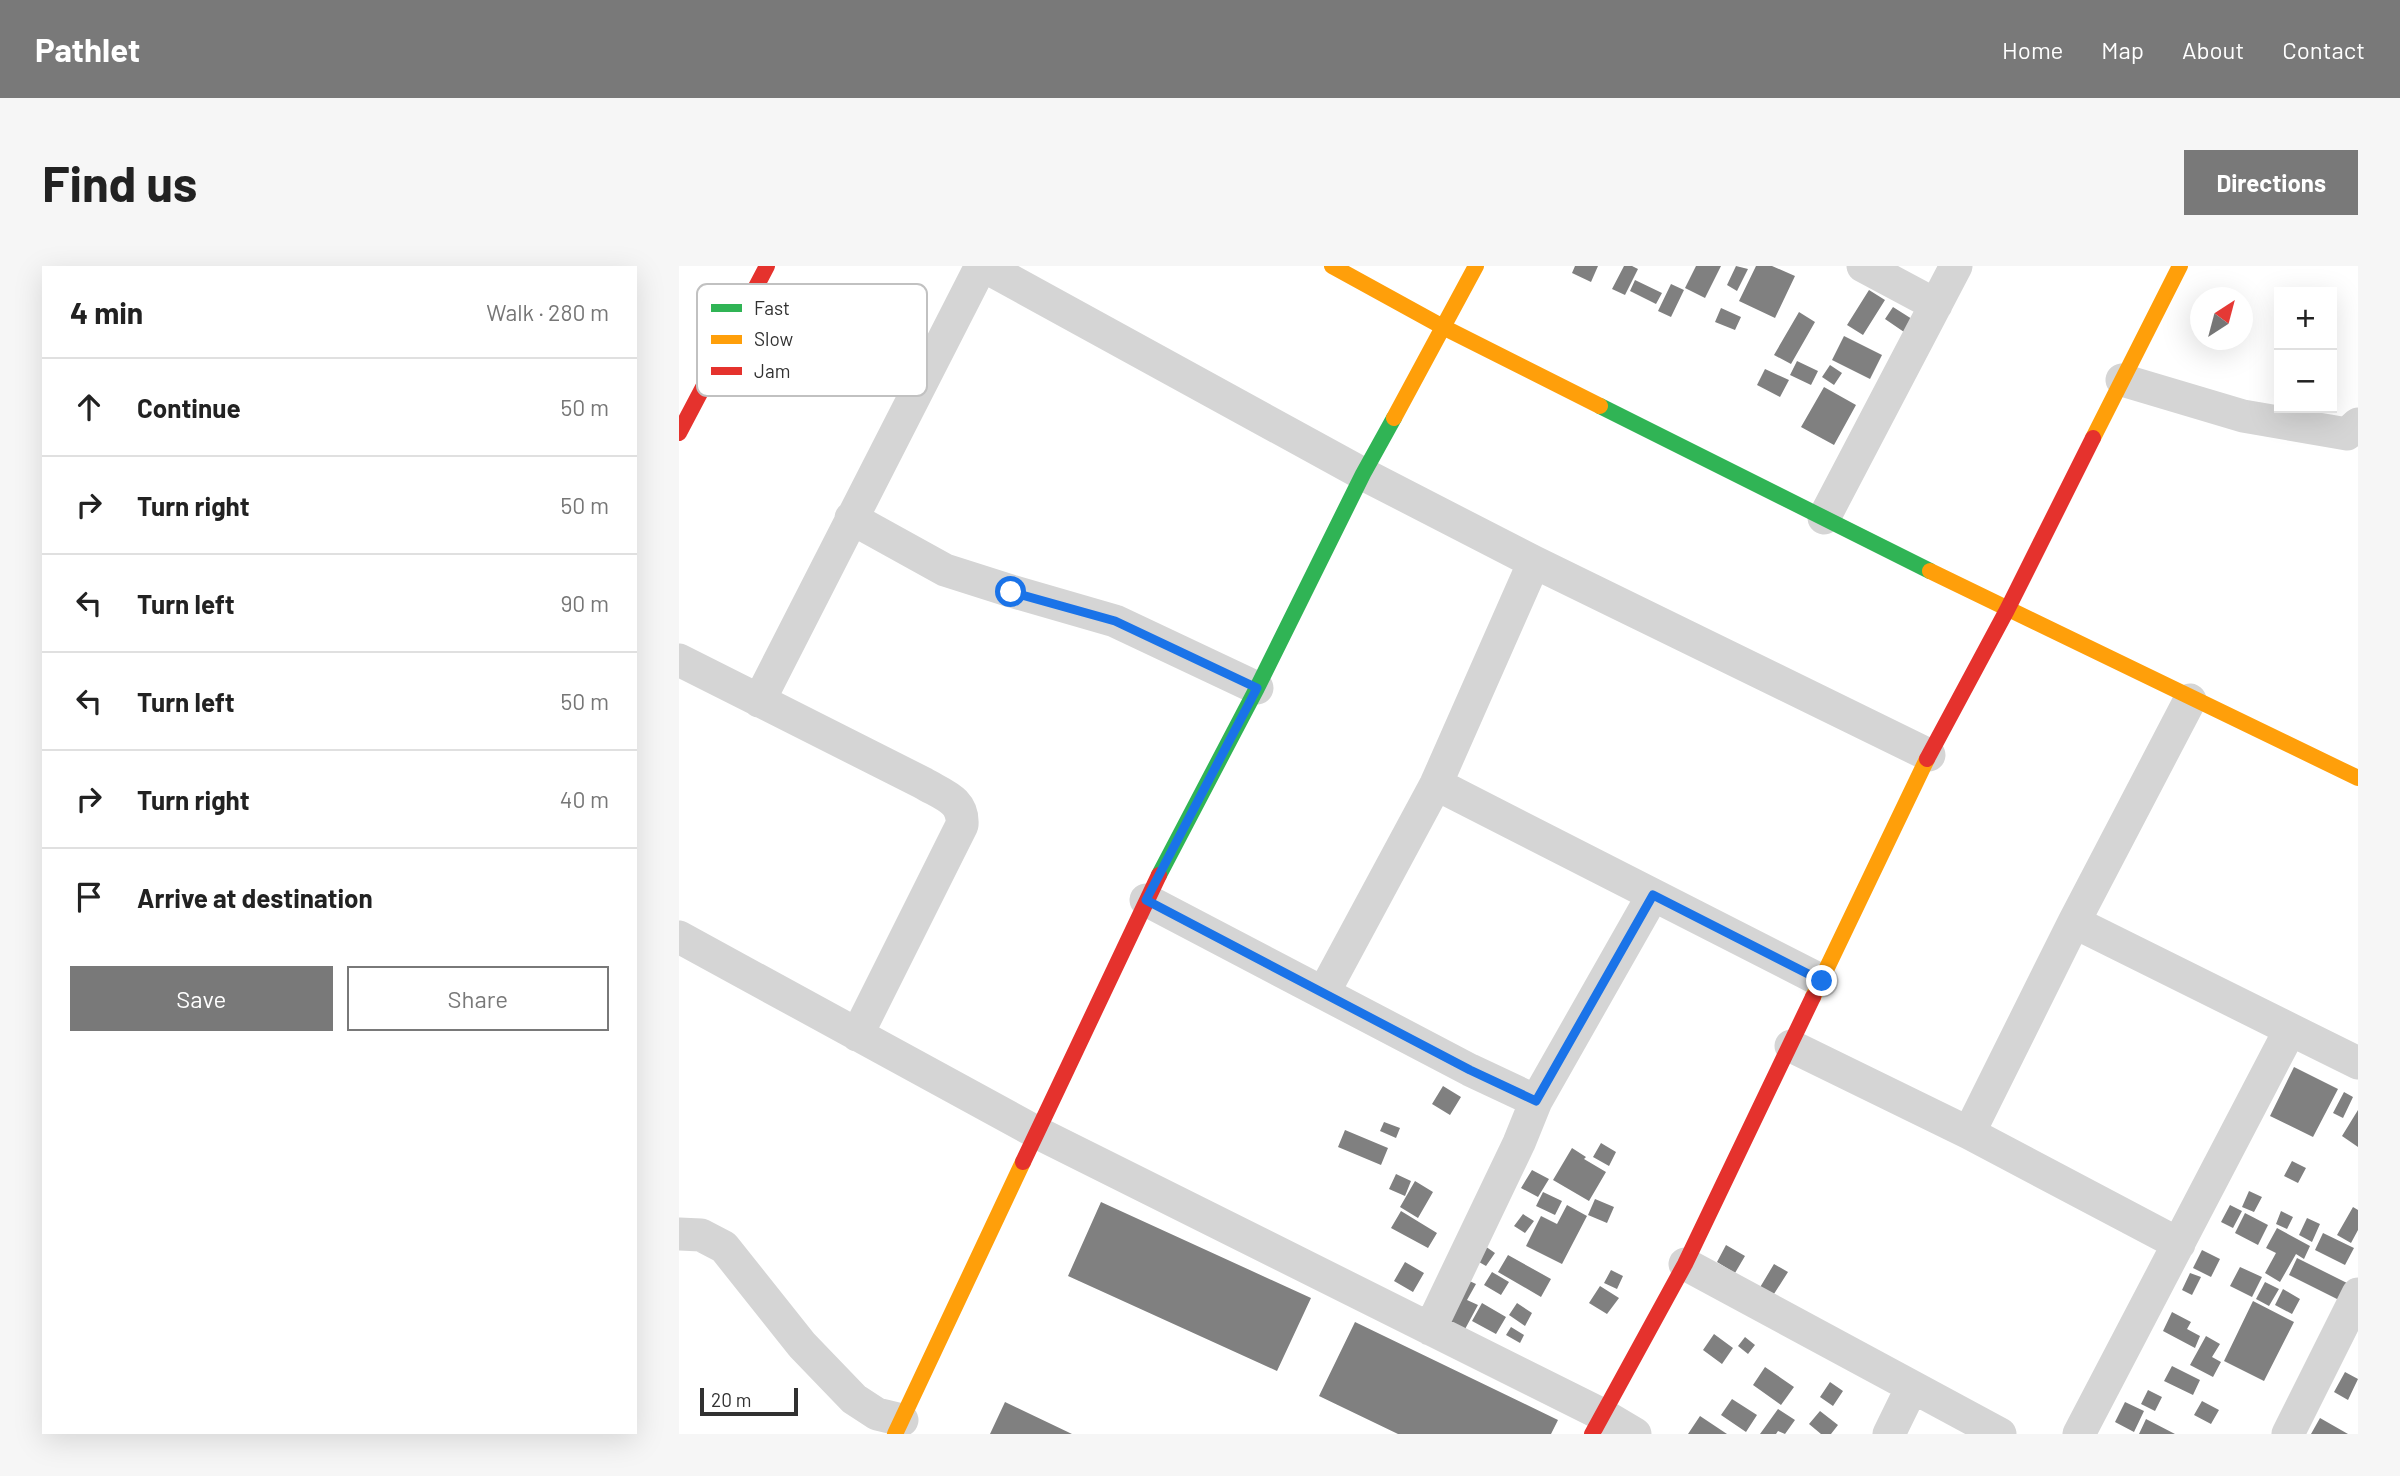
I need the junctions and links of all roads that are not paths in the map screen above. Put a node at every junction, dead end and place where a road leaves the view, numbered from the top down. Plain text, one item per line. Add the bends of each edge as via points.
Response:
1 (767, 266) edge
2 (982, 266) edge
3 (1332, 266) edge
4 (1476, 266) edge
5 (1863, 266) edge
6 (1956, 266) edge
7 (2180, 266) edge
8 (758, 284) edge
9 (1936, 305) junction
10 (1443, 327) junction
11 (927, 372) edge
12 (2122, 380) junction
13 (698, 396) edge
14 (915, 396) edge
15 (2357, 427) edge
16 (679, 433) edge
17 (1363, 474) junction
18 (852, 517) junction
19 (1824, 518) junction
20 (1534, 562) junction
21 (2007, 610) junction
22 (679, 660) edge
23 (1257, 688) junction
24 (2190, 700) junction
25 (759, 701) junction
26 (1929, 755) junction
27 (2358, 778) edge
28 (1436, 784) junction
29 (1653, 895) junction
30 (1146, 900) junction
31 (2074, 922) junction
32 (679, 937) edge
33 (1822, 981) junction
34 (1324, 992) junction
35 (2290, 1030) junction
36 (857, 1035) junction
37 (1791, 1046) junction
38 (2358, 1063) edge
39 (1536, 1101) junction
40 (1036, 1132) junction
41 (1969, 1133) junction
42 (679, 1234) edge
43 (2179, 1244) junction
44 (1685, 1264) junction
45 (2358, 1294) edge
46 (1430, 1329) junction
47 (2350, 1332) edge
48 (1912, 1387) junction
49 (1597, 1424) edge
50 (898, 1427) edge
51 (1635, 1434) edge
52 (1889, 1434) edge
53 (2000, 1434) edge
54 (2079, 1434) edge
55 (2288, 1434) edge

1 - 8 street
2 - 11 street
2 - 17 street
3 - 10 street
4 - 10 street
5 - 9 street
6 - 9 street
7 - 12 street
9 - 19 street
10 - 17 street
10 - 19 street
12 - 15 street via 2243,416 2347,434
12 - 21 street
13 - 16 street
14 - 18 street
17 - 20 street
17 - 23 street
18 - 23 street via 945,570 1115,621
18 - 25 street
19 - 21 street
20 - 26 street
20 - 28 street
21 - 24 street
21 - 26 street
22 - 25 street
23 - 30 street
24 - 27 street
24 - 31 street
25 - 36 street via 923,783 956,803 963,813 962,825
26 - 33 street
28 - 29 street
28 - 34 street
29 - 33 street
29 - 39 street
30 - 34 street
30 - 40 street
31 - 35 street
31 - 41 street
32 - 36 street
33 - 37 street
34 - 39 street
35 - 38 street
35 - 43 street
36 - 40 street
37 - 41 street
37 - 44 street
39 - 46 street
40 - 46 street
40 - 50 street
41 - 43 street
42 - 50 street via 701,1235 724,1247 802,1345 854,1399
43 - 54 street
44 - 48 street
44 - 49 street
45 - 47 street
46 - 49 street
47 - 55 street
48 - 52 street
48 - 53 street
49 - 51 street

